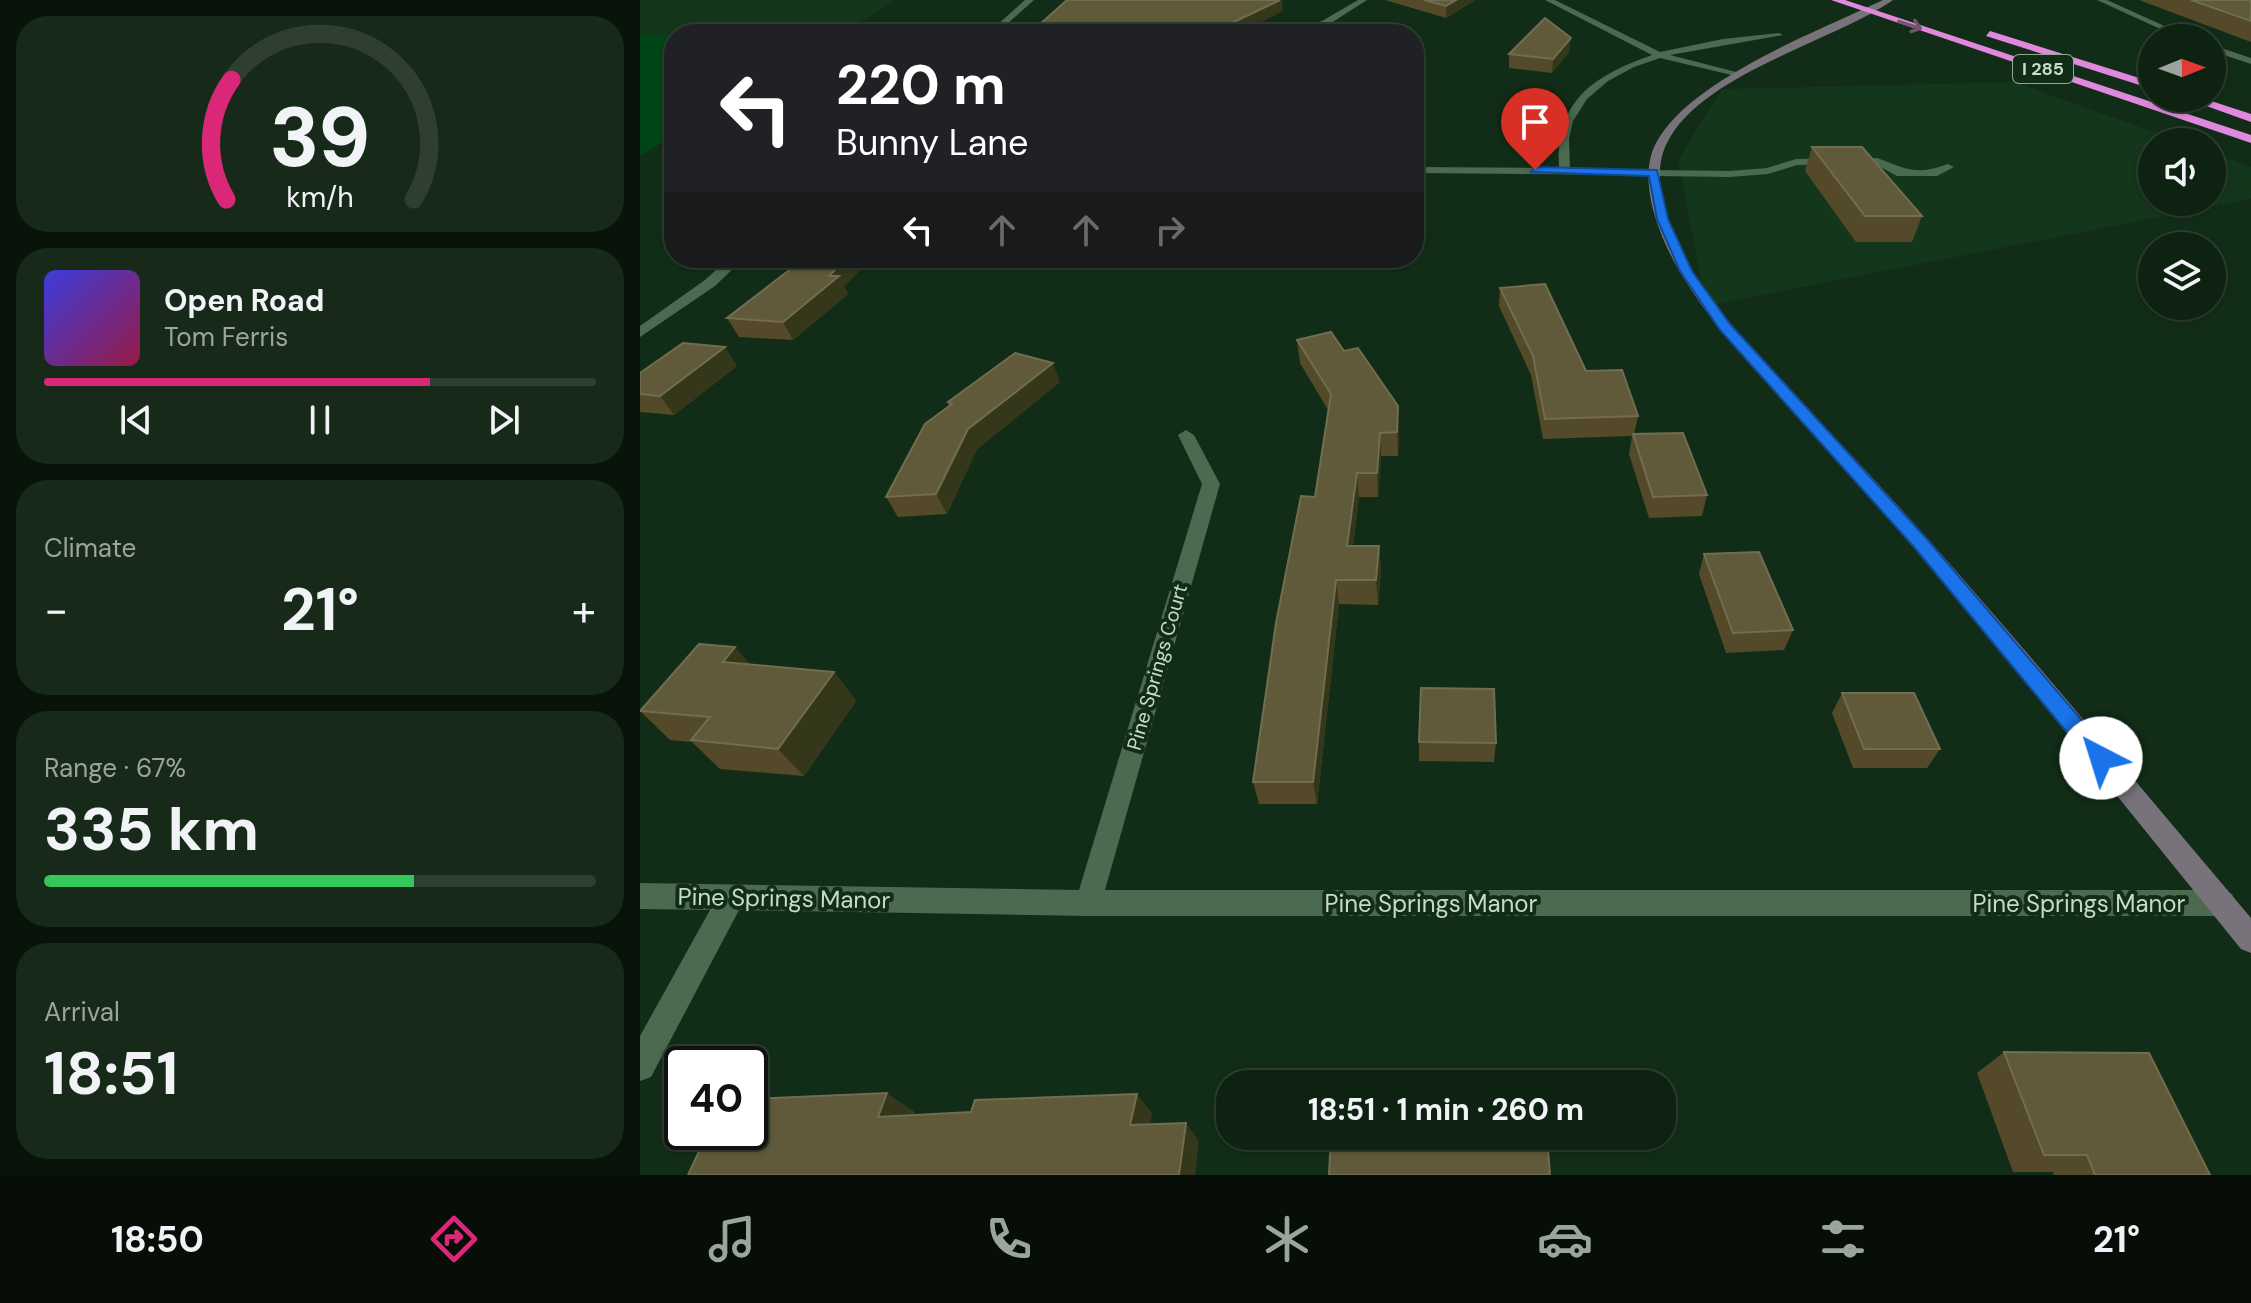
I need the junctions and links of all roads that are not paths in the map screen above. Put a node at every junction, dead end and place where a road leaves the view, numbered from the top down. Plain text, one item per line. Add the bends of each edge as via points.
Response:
1 (1030, 0) edge
2 (1363, 0) edge
3 (1549, 0) edge
4 (1836, 0) edge
5 (1883, 0) edge
6 (2101, 0) edge
7 (1893, 2) edge
8 (1002, 24) edge
9 (1321, 24) edge
10 (2150, 24) edge
11 (1972, 28) dead end
12 (1779, 35) dead end
13 (2226, 53) edge
14 (1657, 54) junction
15 (2251, 59) edge
16 (1737, 75) junction
17 (2138, 81) edge
18 (2226, 110) edge
19 (2251, 118) edge
20 (2251, 139) edge
21 (1948, 167) dead end
22 (1424, 170) edge
23 (1565, 170) junction
24 (1654, 173) junction
25 (726, 268) edge
26 (640, 333) edge
27 (1186, 435) dead end
28 (640, 896) edge
29 (732, 896) junction
30 (1088, 903) junction
31 (2223, 903) junction
32 (2251, 939) edge
33 (640, 1066) edge

1 - 8 street
2 - 9 street
3 - 14 street
4 -> 20 highway, I 285
5 - 7 highway
6 - 10 street
7 - 16 street
11 - 17 highway, I 285
12 - 14 street
13 - 15 street
14 - 16 street
14 - 23 street via 1600,84 1579,105 1563,138
16 - 24 street via 1681,119 1661,144
18 - 19 highway
21 - 24 street via 1937,173 1897,173 1877,161 1796,162 1730,174
22 - 23 street
23 - 24 street
24 - 31 street via 1662,219 1686,271 1725,327 1920,543
25 - 26 street
27 - 30 street, Pine Springs Court via 1211,484
28 - 29 street, Pine Springs Manor
29 - 30 street, Pine Springs Manor
29 - 33 street
30 - 31 street, Pine Springs Manor
31 - 32 street

